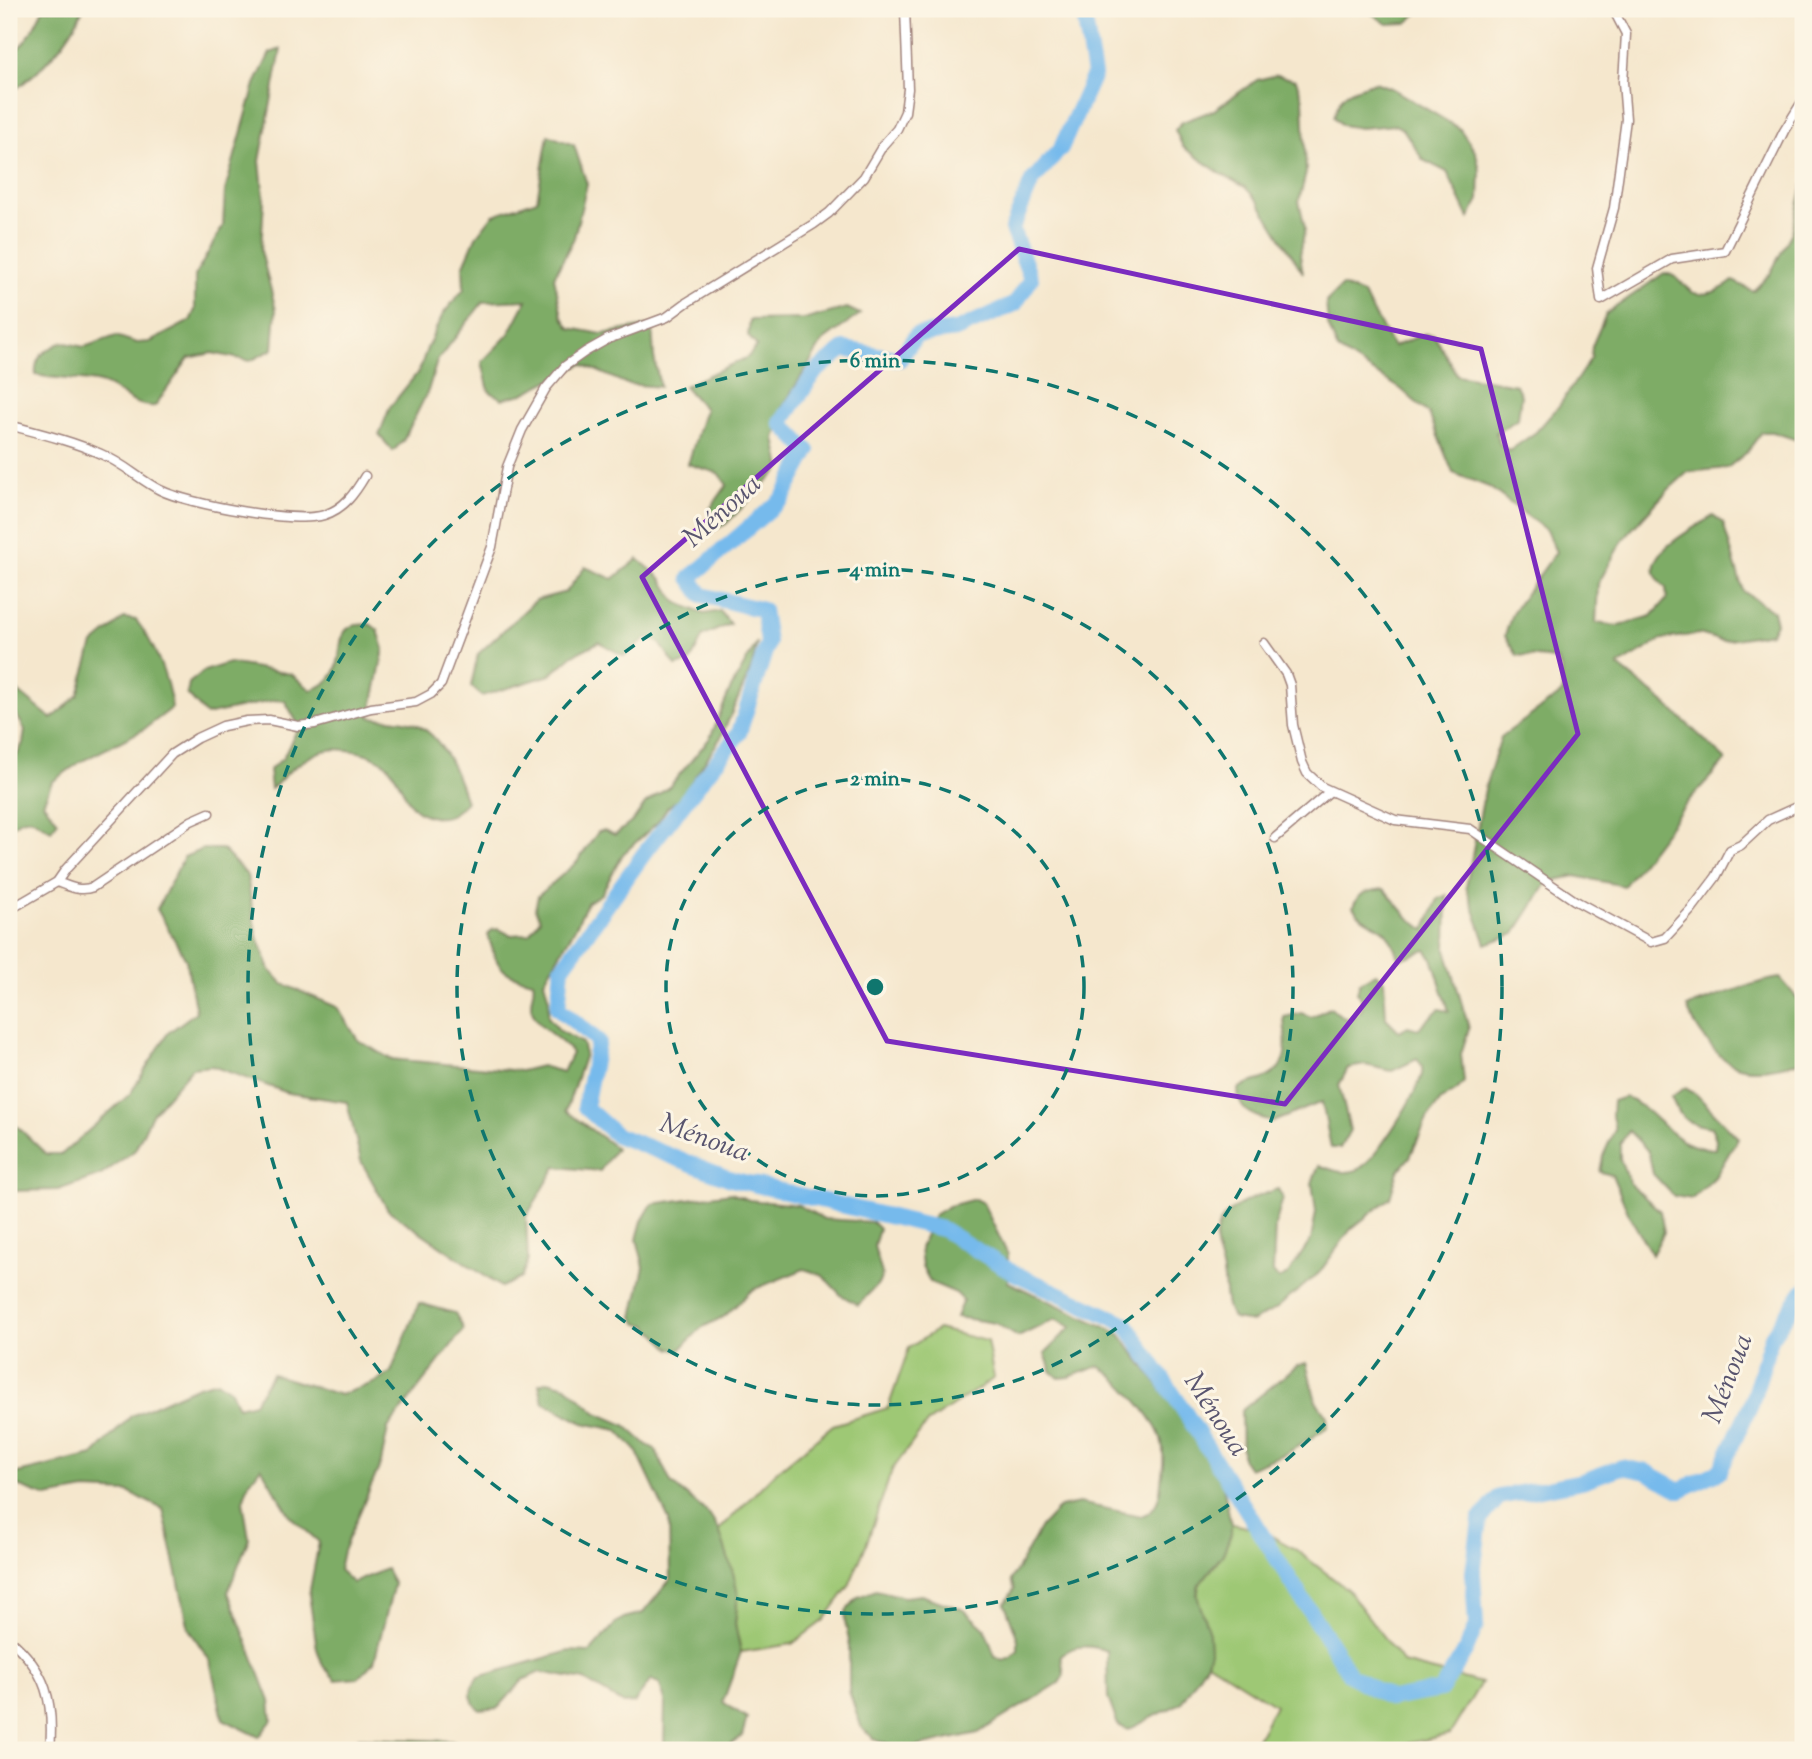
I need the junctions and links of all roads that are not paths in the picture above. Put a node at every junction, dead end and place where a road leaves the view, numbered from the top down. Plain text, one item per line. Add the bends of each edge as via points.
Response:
1 (905, 9) edge
2 (1613, 9) edge
3 (1803, 100) edge
4 (9, 425) edge
5 (365, 476) dead end
6 (1264, 643) dead end
7 (1329, 792) junction
8 (1803, 804) edge
9 (209, 813) dead end
10 (1275, 838) dead end
11 (57, 882) junction
12 (9, 910) edge
13 (9, 1639) edge
14 (50, 1750) edge

1 - 11 street via 905,113 847,196 814,224 667,317 585,352 546,388 507,467 492,547 441,684 416,702 298,726 247,721 197,738 172,754
2 - 3 street via 1626,34 1626,118 1614,208 1597,268 1601,300 1672,259 1725,251
4 - 5 street via 97,452 162,491 220,507 297,518 324,516 352,497
6 - 7 street via 1290,685 1302,762
7 - 8 street via 1395,820 1470,829 1574,900 1651,942 1665,938 1691,910 1730,850 1768,821
7 - 10 street
9 - 11 street via 93,887 76,889
11 - 12 street
13 - 14 street via 36,1667 49,1698

